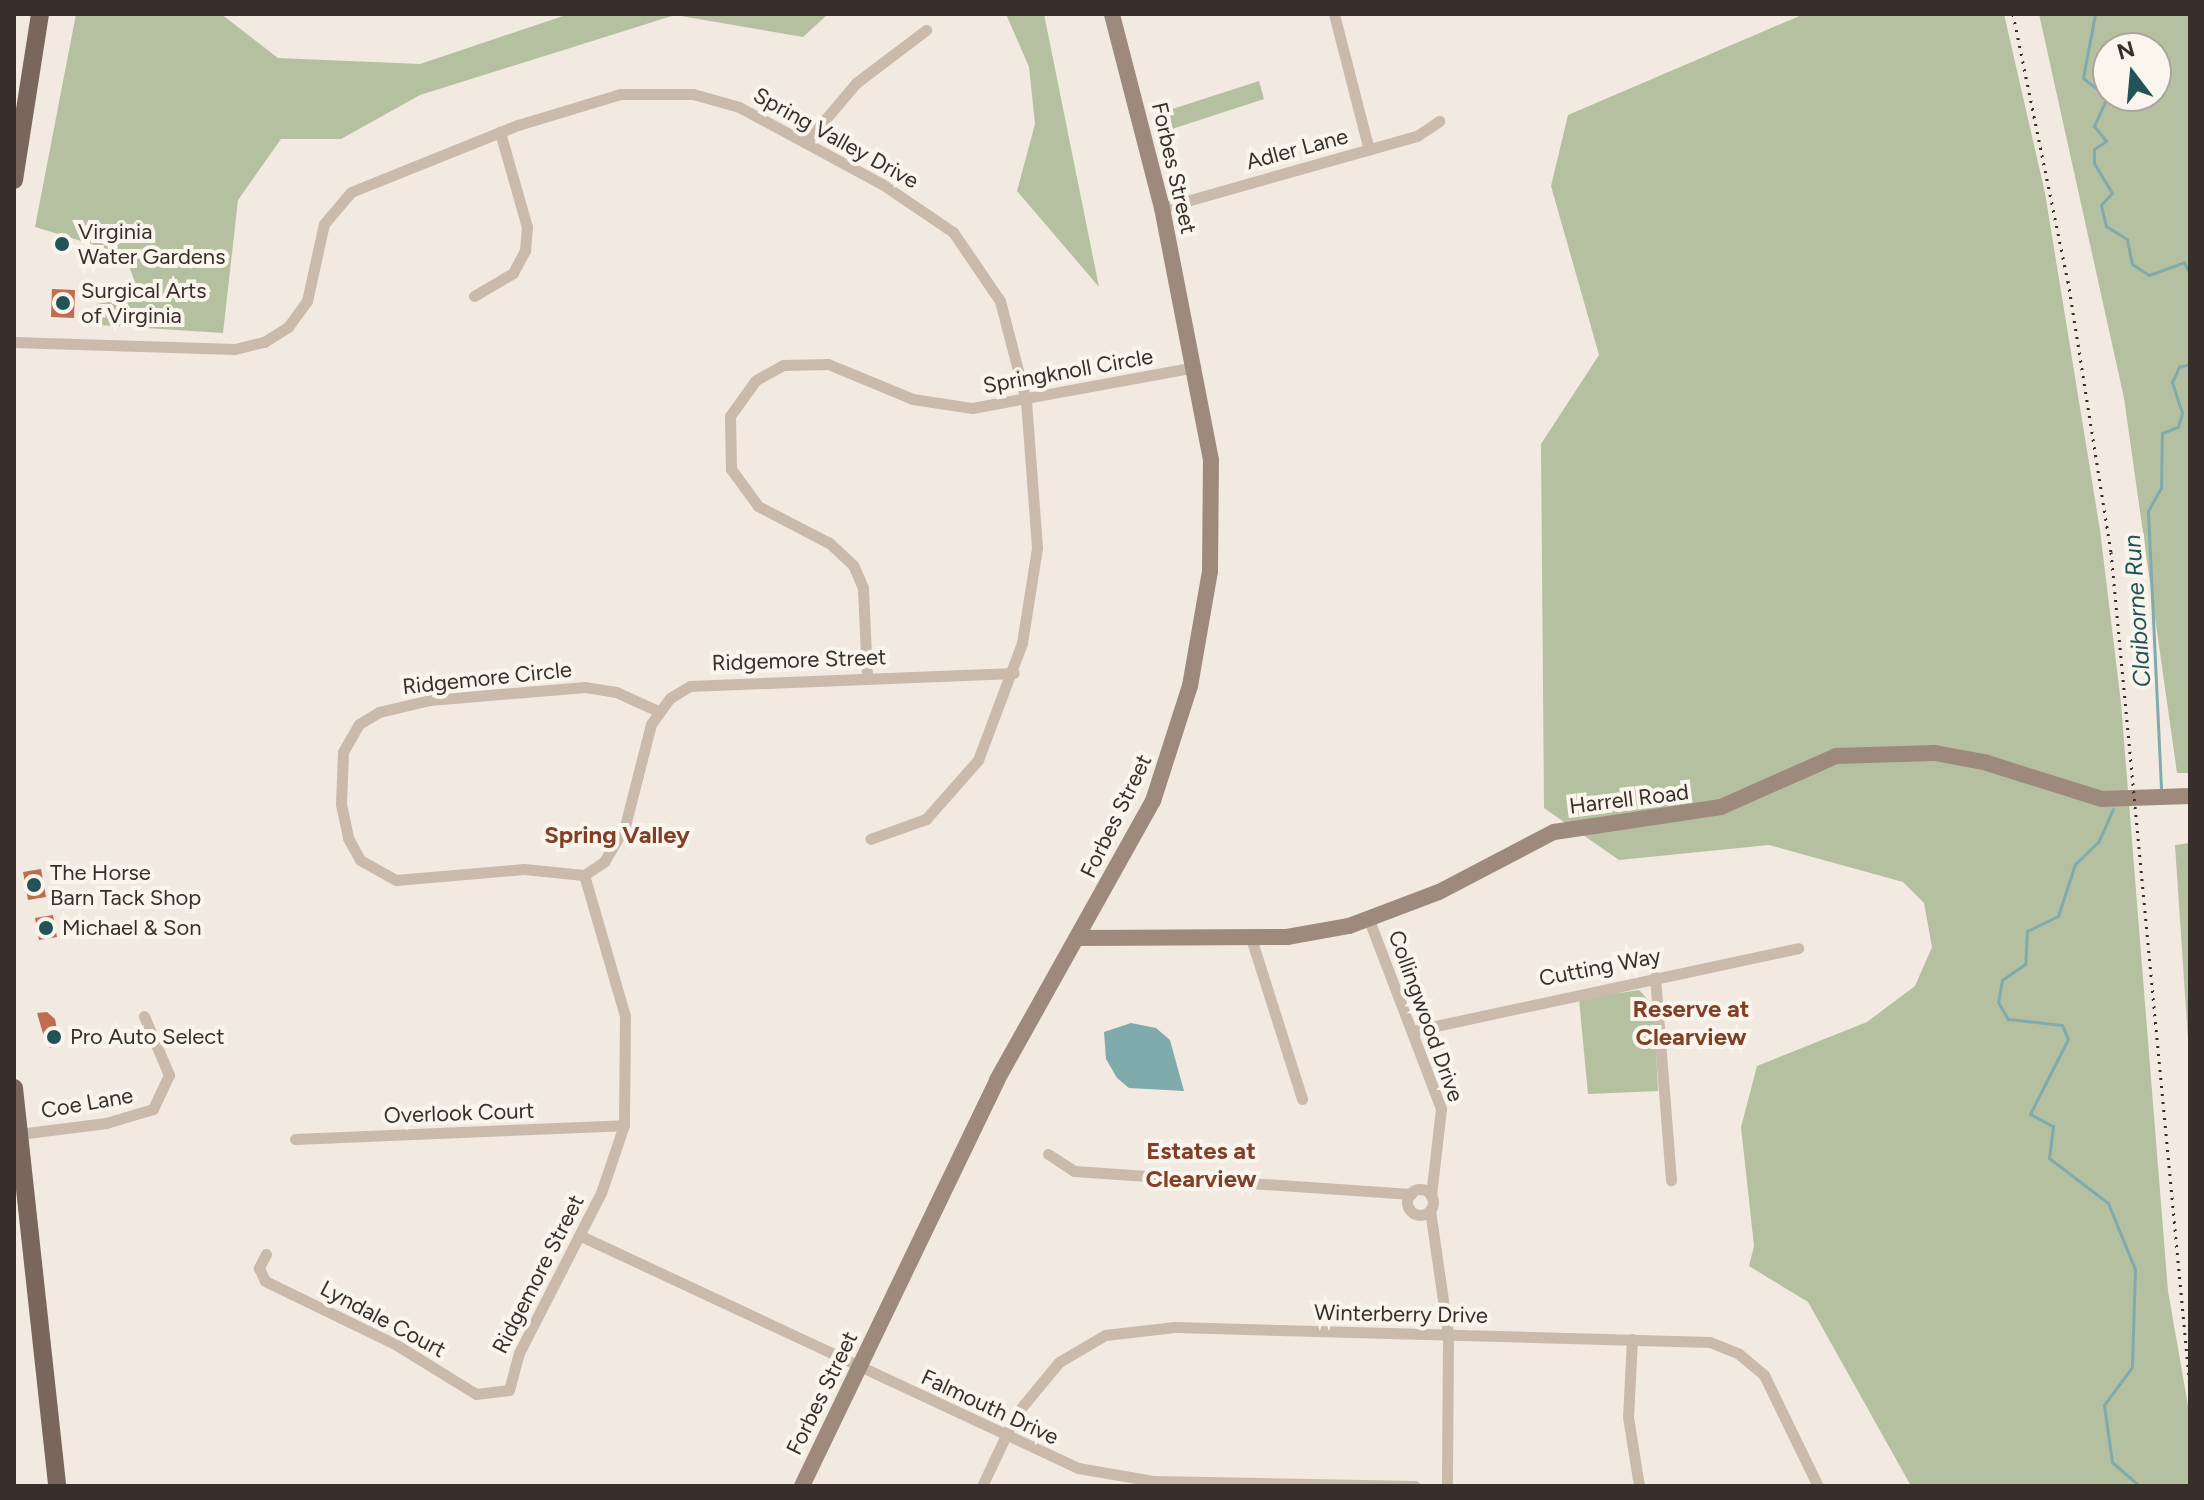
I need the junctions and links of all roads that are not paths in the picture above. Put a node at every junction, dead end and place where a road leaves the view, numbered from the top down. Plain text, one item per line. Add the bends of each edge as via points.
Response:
1 (40, 14) edge
2 (1112, 14) edge
3 (1334, 14) edge
4 (926, 30) dead end
5 (1439, 121) dead end
6 (500, 132) junction
7 (807, 141) junction
8 (1369, 150) junction
9 (14, 180) edge
10 (1162, 208) junction
11 (474, 296) dead end
12 (14, 342) edge
13 (1195, 367) junction
14 (1026, 401) junction
15 (1014, 673) junction
16 (867, 677) junction
17 (658, 711) junction
18 (2190, 796) edge
19 (870, 839) dead end
20 (584, 875) junction
21 (1369, 920) junction
22 (1077, 938) junction
23 (1251, 938) junction
24 (1798, 948) dead end
25 (1655, 977) junction
26 (144, 1016) dead end
27 (1412, 1031) junction
28 (14, 1088) edge
29 (1302, 1099) dead end
30 (624, 1125) junction
31 (19, 1134) junction
32 (295, 1139) dead end
33 (1048, 1154) dead end
34 (1671, 1180) dead end
35 (1418, 1196) junction
36 (1425, 1213) junction
37 (581, 1236) junction
38 (266, 1254) dead end
39 (1448, 1335) junction
40 (1632, 1339) junction
41 (859, 1366) junction
42 (509, 1390) joint
43 (1005, 1437) junction
44 (57, 1486) edge
45 (802, 1486) edge
46 (982, 1486) edge
47 (1415, 1486) edge
48 (1447, 1486) edge
49 (1639, 1486) edge
50 (1818, 1486) edge

1 - 9 main road
2 - 10 street, Forbes Street
3 - 8 street
4 - 7 street via 856,83
5 - 8 street, Adler Lane via 1417,136
6 - 7 street, Spring Valley Drive via 597,99 669,92 739,107
6 - 11 street via 527,227 525,250 513,273
6 - 12 street, Spring Valley Drive via 363,184 340,201 320,237 307,301 288,327 264,342 177,349
7 - 14 street, Spring Valley Drive via 938,220 967,245 1004,313
8 - 10 street, Adler Lane
10 - 13 street, Forbes Street
13 - 14 street, Springknoll Circle
13 - 22 street, Forbes Street via 1211,460 1213,528 1193,671 1153,801
14 - 15 street, Spring Valley Drive via 1037,548
14 - 16 street, Springknoll Circle via 972,408 934,405 811,362 770,370 737,401 726,441 731,469 745,494 838,549 859,576
15 - 16 street, Ridgemore Street
15 - 19 street, Spring Valley Drive via 989,739 953,796 911,828
16 - 17 street, Ridgemore Street via 712,680 677,693
17 - 20 street via 644,742 625,826 604,862
17 - 20 street, Ridgemore Circle via 616,692 585,687 444,699 379,712 347,741 340,783 344,824 354,851 371,869 410,882 524,869
18 - 21 street, Harrell Road via 2101,799 1960,756 1836,756 1721,807 1554,832
20 - 30 street, Ridgemore Street via 622,998 629,1070
21 - 23 street, Harrell Road via 1317,933
21 - 27 street, Collingwood Drive
22 - 23 street, Harrell Road
22 - 41 street, Forbes Street via 997,1080
23 - 29 street
24 - 25 street, Cutting Way
25 - 27 street, Cutting Way
25 - 34 street
26 - 31 street, Coe Lane via 169,1075 153,1109 106,1123
27 - 35 street, Collingwood Drive via 1443,1118 1436,1173
28 - 31 main road
30 - 32 street, Overlook Court
30 - 37 street, Ridgemore Street
31 - 44 main road
33 - 35 street via 1074,1171
35 - 36 street
35 - 36 street
36 - 39 street via 1433,1232
37 - 41 street, Falmouth Drive
37 - 42 street, Ridgemore Street via 519,1353
38 - 42 street, Lyndale Court via 259,1268 265,1281 395,1344 476,1394
39 - 40 street, Winterberry Drive
39 - 43 street, Winterberry Drive via 1122,1331 1088,1342 1059,1362 1029,1395
39 - 48 street
40 - 49 street via 1628,1417
40 - 50 street, Winterberry Drive via 1710,1342 1752,1364 1778,1396
41 - 43 street, Falmouth Drive
41 - 45 street, Forbes Street
43 - 46 street, Winterberry Drive
43 - 47 street, Falmouth Drive via 1068,1465 1126,1478

